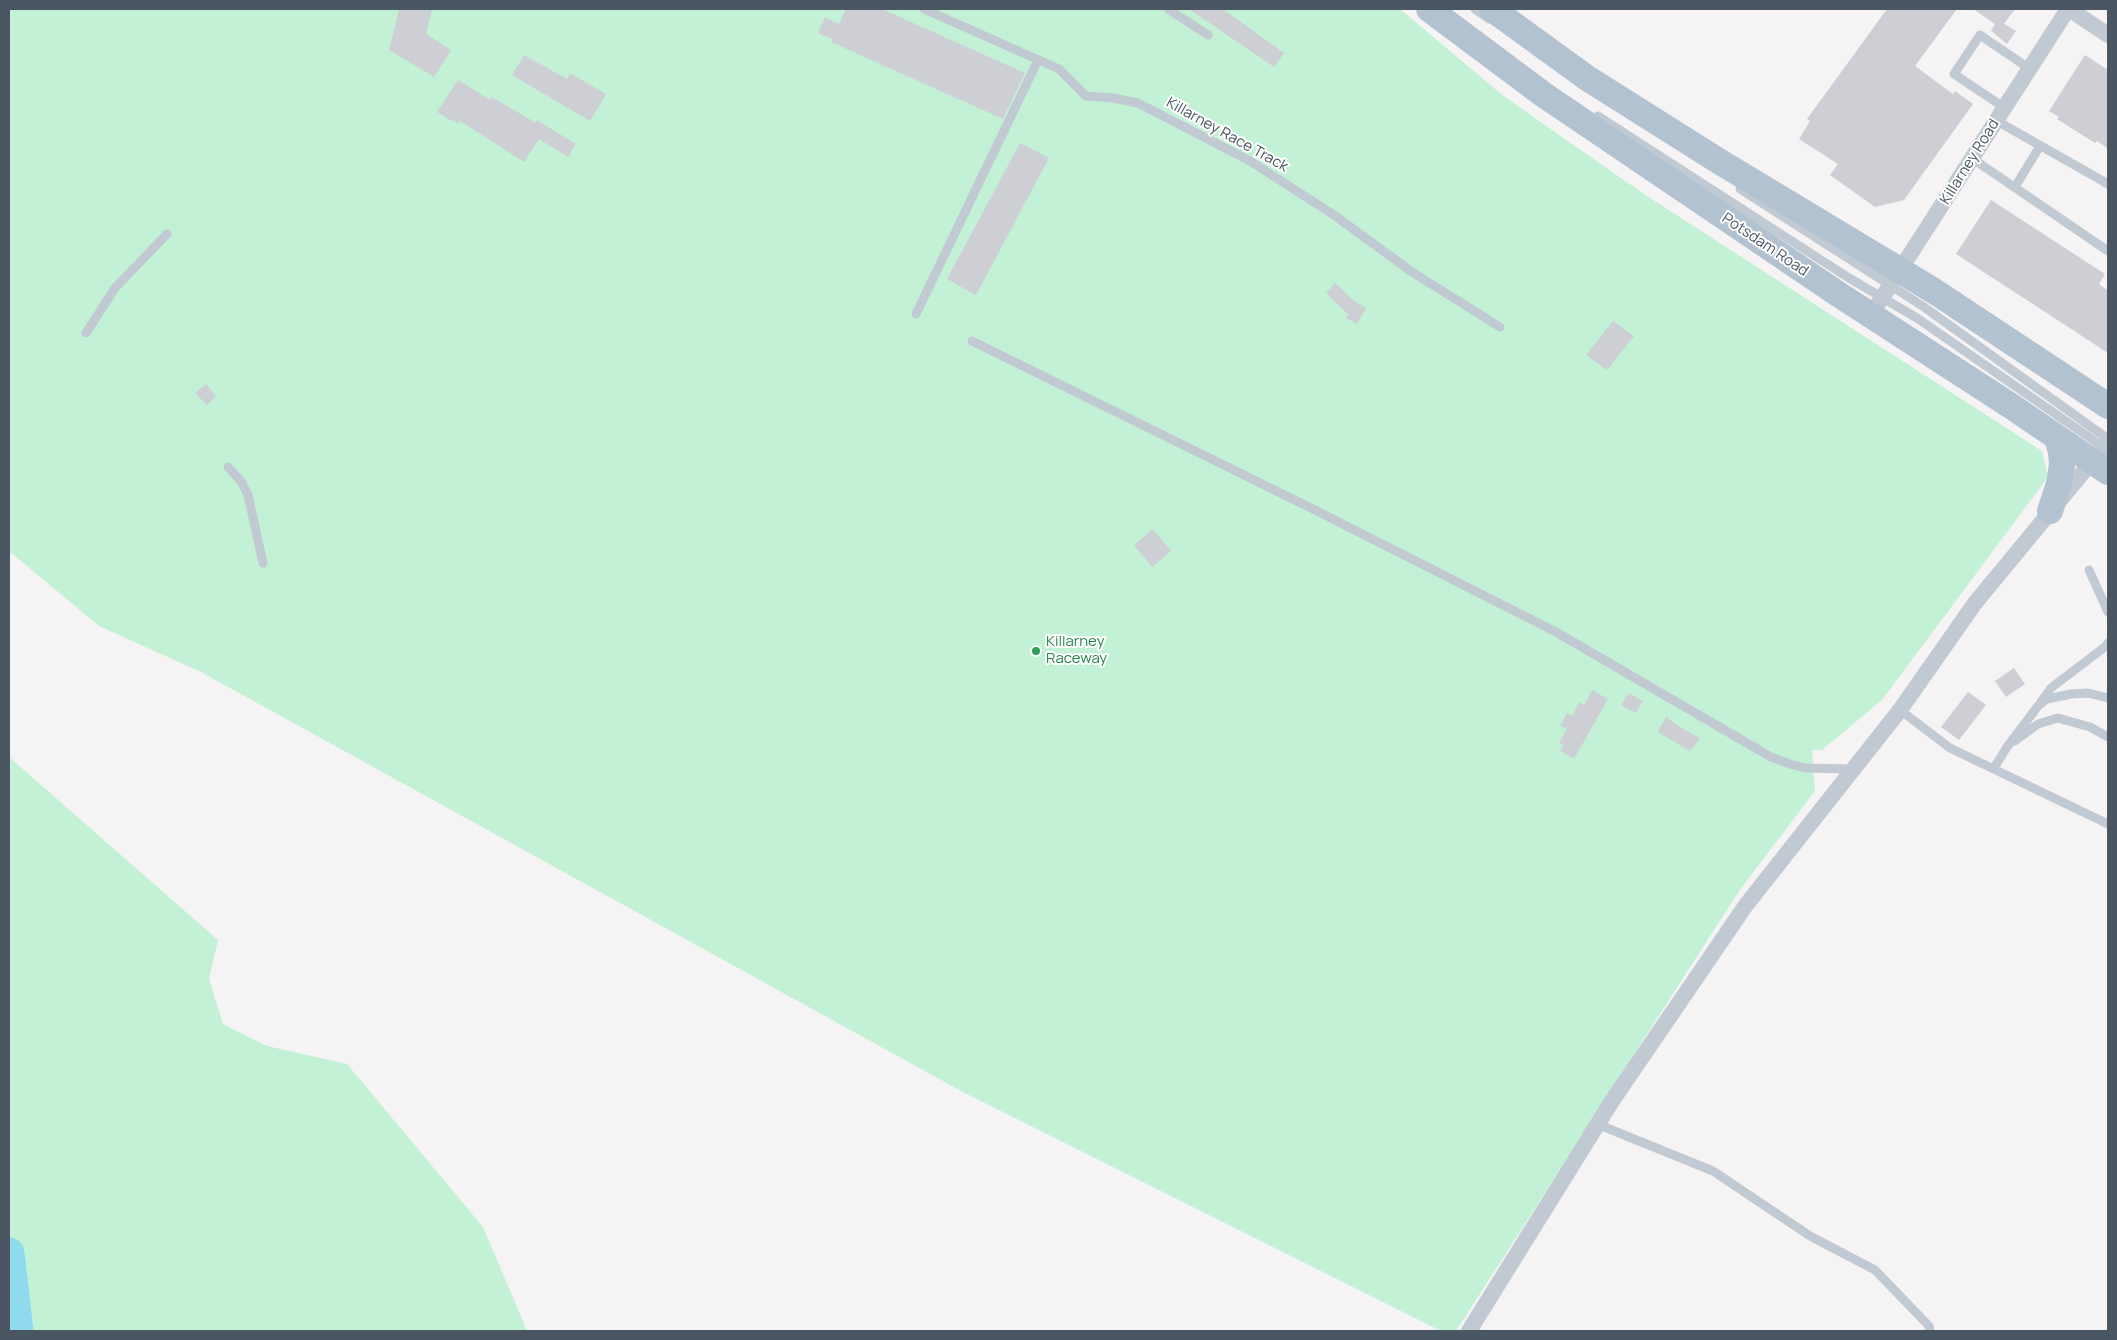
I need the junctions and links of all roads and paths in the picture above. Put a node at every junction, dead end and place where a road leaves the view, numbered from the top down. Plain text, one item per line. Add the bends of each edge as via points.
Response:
1 (924, 9) edge
2 (1168, 9) edge
3 (1429, 9) edge
4 (1475, 9) edge
5 (2069, 9) edge
6 (1493, 16) edge
7 (1208, 34) dead end
8 (2108, 35) edge
9 (1038, 60) junction
10 (2030, 69) junction
11 (1589, 110) dead end
12 (2001, 114) junction
13 (2040, 146) junction
14 (1973, 159) junction
15 (2108, 184) edge
16 (1734, 185) dead end
17 (2015, 187) junction
18 (167, 234) dead end
19 (2108, 251) edge
20 (1886, 292) junction
21 (916, 314) dead end
22 (1500, 327) dead end
23 (86, 333) dead end
24 (972, 341) dead end
25 (2108, 406) edge
26 (2057, 438) junction
27 (2105, 452) edge
28 (228, 467) dead end
29 (2050, 511) junction
30 (263, 563) dead end
31 (2089, 570) dead end
32 (2108, 612) edge
33 (2108, 642) edge
34 (2108, 698) edge
35 (2038, 706) junction
36 (1900, 710) junction
37 (2108, 737) edge
38 (2007, 747) junction
39 (1994, 768) junction
40 (1856, 769) junction
41 (2108, 824) edge
42 (1597, 1124) junction
43 (1469, 1331) edge
44 (1930, 1331) edge

1 - 9 lane, Killarney Race Track
2 - 7 lane
3 - 20 main road, Potsdam Road via 1544,95
4 - 6 lane
5 - 8 street
5 - 10 street, Killarney Road
6 - 20 main road, Potsdam Road via 1717,160
9 - 21 lane
9 - 22 lane, Killarney Race Track via 1059,69 1086,96 1138,103 1264,169 1412,272
10 - 12 street, Killarney Road
10 - 12 lane via 1980,35 1954,74
11 - 20 lane
12 - 13 lane
12 - 14 street, Killarney Road
13 - 15 lane
13 - 17 lane
14 - 17 lane
14 - 20 street, Killarney Road
16 - 20 lane
17 - 19 lane
18 - 23 lane via 115,288
20 - 25 main road, Potsdam Road
20 - 26 main road, Potsdam Road via 2011,406
20 - 27 lane via 1917,318
20 - 27 lane via 1924,307
24 - 40 lane via 1556,632 1771,757 1805,768
26 - 27 main road, Potsdam Road
26 - 29 main road via 2062,465
27 - 29 street
28 - 30 lane via 248,495
29 - 36 street via 1975,603
31 - 32 lane
33 - 35 lane via 2051,688
34 - 35 lane via 2088,693 2071,694 2047,699
35 - 38 lane
36 - 39 lane via 1950,748
36 - 40 street
37 - 38 lane via 2090,727 2058,718 2038,724
38 - 39 lane
39 - 41 lane
40 - 42 street via 1746,905
42 - 43 street
42 - 44 lane via 1714,1171 1810,1236 1875,1270 1929,1326

